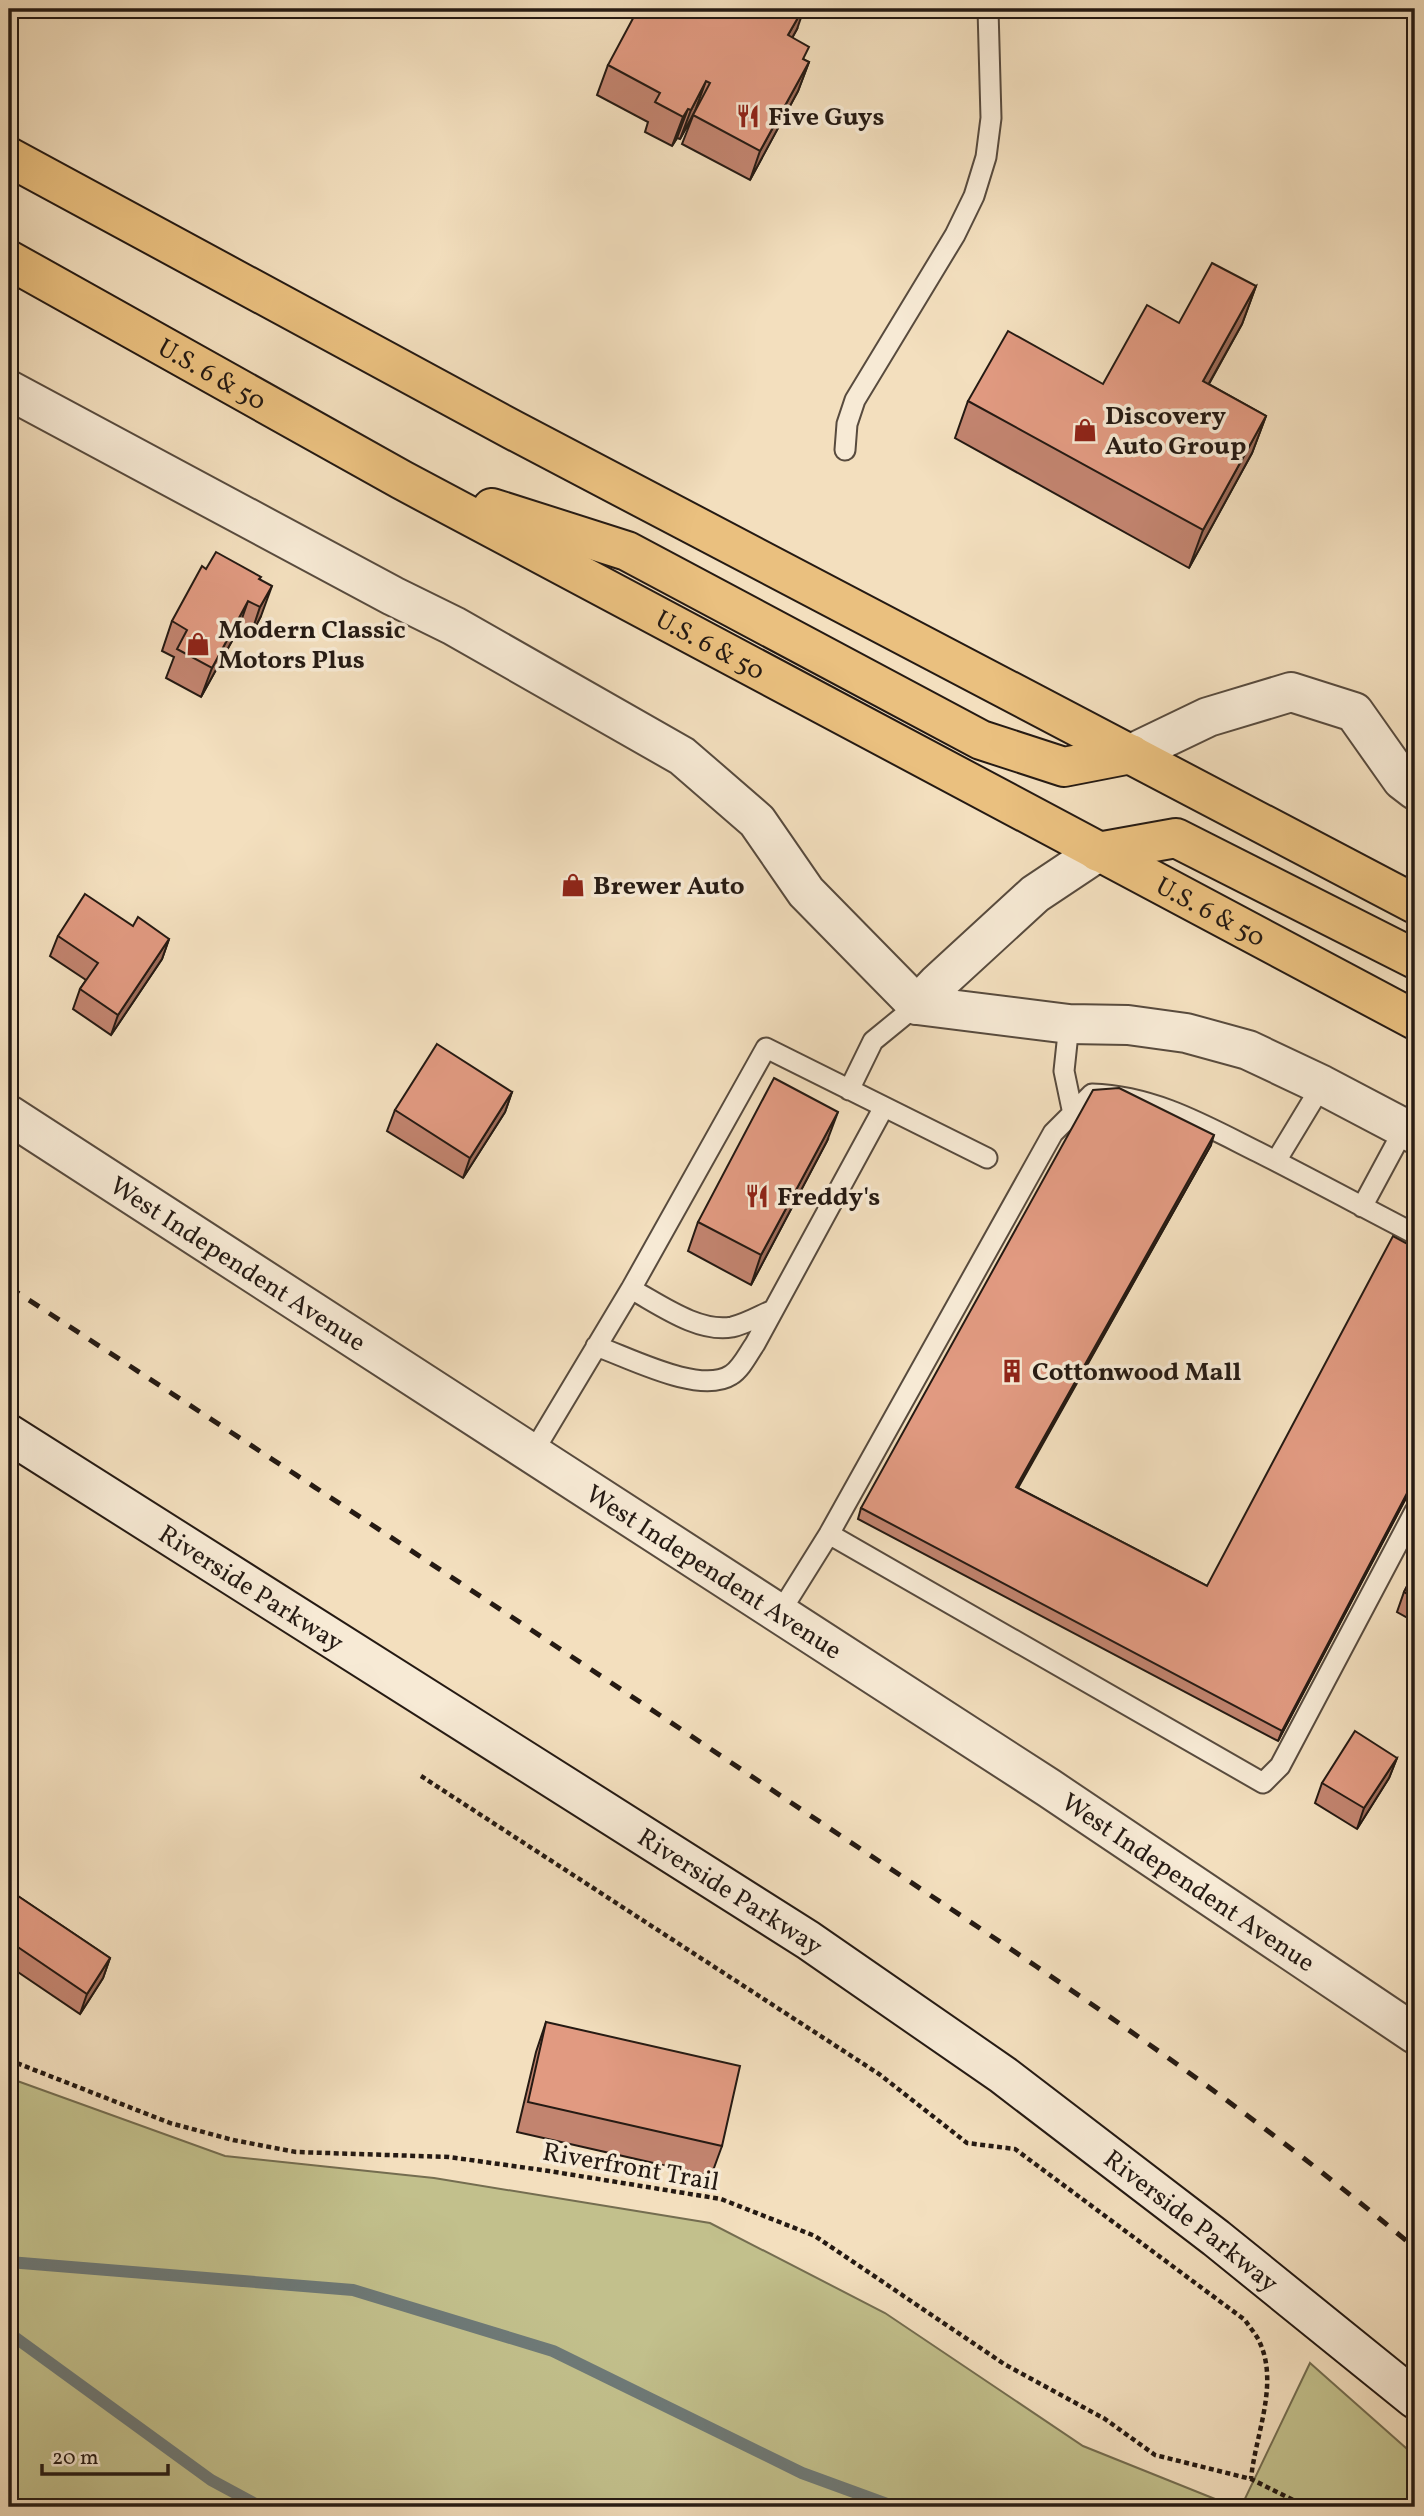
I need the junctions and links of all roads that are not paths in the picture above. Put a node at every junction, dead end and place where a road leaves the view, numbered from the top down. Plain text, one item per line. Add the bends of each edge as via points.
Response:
1 (988, 9) edge
2 (9, 157) edge
3 (9, 260) edge
4 (9, 390) edge
5 (845, 450) dead end
6 (402, 480) junction
7 (1131, 754) junction
8 (1415, 790) edge
9 (1098, 852) junction
10 (1415, 904) edge
11 (1415, 959) edge
12 (917, 1005) junction
13 (1415, 1020) edge
14 (1069, 1024) junction
15 (1322, 1085) junction
16 (849, 1090) junction
17 (884, 1107) junction
18 (1073, 1114) junction
19 (9, 1115) edge
20 (1410, 1132) edge
21 (987, 1158) dead end
22 (1276, 1161) junction
23 (1362, 1206) junction
24 (1415, 1234) edge
25 (631, 1289) junction
26 (774, 1310) junction
27 (596, 1346) junction
28 (9, 1434) edge
29 (532, 1454) junction
30 (1415, 1511) edge
31 (829, 1534) junction
32 (779, 1614) junction
33 (1415, 2034) edge
34 (1415, 2399) edge

1 - 5 lane via 991,118 986,158 974,196 855,400
2 - 7 highway via 513,430
3 - 6 highway, U.S. 6 & 50
4 - 12 street via 454,626 682,756 757,821 806,892
6 - 7 highway via 627,551 981,740 1064,767
6 - 9 highway, U.S. 6 & 50
7 - 8 street via 1208,717 1291,692 1354,712
7 - 10 highway
9 - 11 highway via 1176,838
9 - 12 street via 1035,894
9 - 13 highway, U.S. 6 & 50
12 - 14 street
12 - 16 lane via 873,1041
14 - 15 street via 1186,1033 1248,1051
14 - 18 lane via 1064,1071
15 - 20 street
15 - 22 lane
16 - 17 lane
16 - 25 lane via 766,1048
17 - 21 lane
17 - 26 lane
18 - 22 lane via 1092,1094 1121,1095 1156,1105
18 - 31 lane via 1053,1133
19 - 29 street, West Independent Avenue
20 - 23 lane
22 - 23 lane
23 - 24 lane
25 - 26 lane via 707,1326 732,1327
25 - 27 lane
26 - 27 lane via 733,1374 717,1381 691,1381
27 - 29 lane
28 - 34 street, Riverside Parkway via 808,1940 1003,2075 1216,2238
29 - 32 street, West Independent Avenue
30 - 31 lane via 1280,1766 1263,1783
31 - 32 lane
32 - 33 street, West Independent Avenue via 1049,1788

